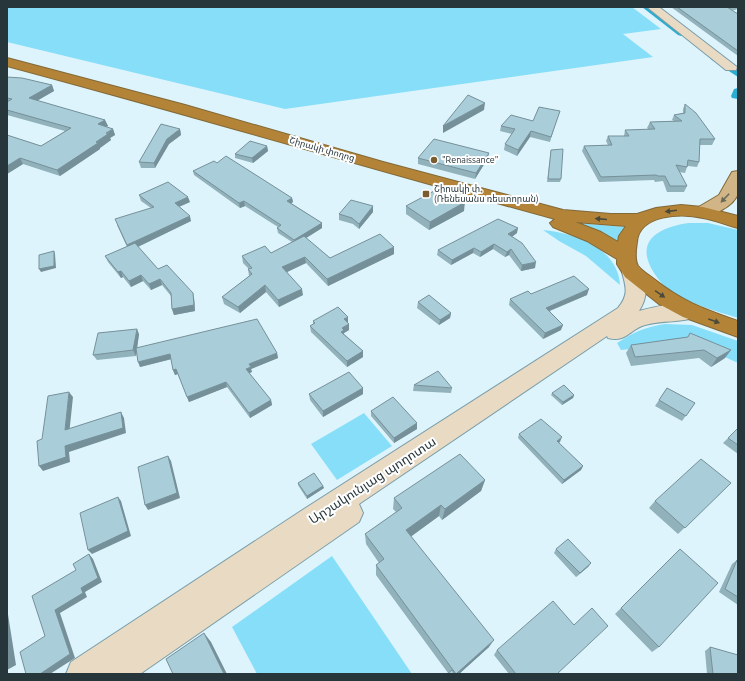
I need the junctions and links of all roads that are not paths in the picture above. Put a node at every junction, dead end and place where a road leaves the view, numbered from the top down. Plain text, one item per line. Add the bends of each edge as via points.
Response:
1 (652, 7) edge
2 (7, 62) edge
3 (732, 67) dead end
4 (7, 70) edge
5 (738, 176) edge
6 (703, 212) junction
7 (640, 220) junction
8 (738, 222) edge
9 (629, 264) junction
10 (690, 312) junction
11 (738, 329) edge
12 (83, 674) edge
13 (111, 674) edge

1 - 3 street
7 -> 2 highway, Շիրակի փողոց via 562,215
4 - 9 highway, Շիրակի փողոց via 560,223 604,241
5 -> 6 main road via 732,192 722,203
6 -> 7 highway, Շիրակի փողոց via 681,210 656,213
6 - 8 highway, Շիրակի փողոց
7 - 9 highway via 628,236
9 -> 10 highway, Շիրակի փողոց via 666,299
9 - 12 street, Արշակունյաց պողոտա via 638,291 634,304 626,313
10 -> 11 highway, Շիրակի փողոց
10 - 13 street, Արշակունյաց պողոտա via 657,314 636,319 623,327

